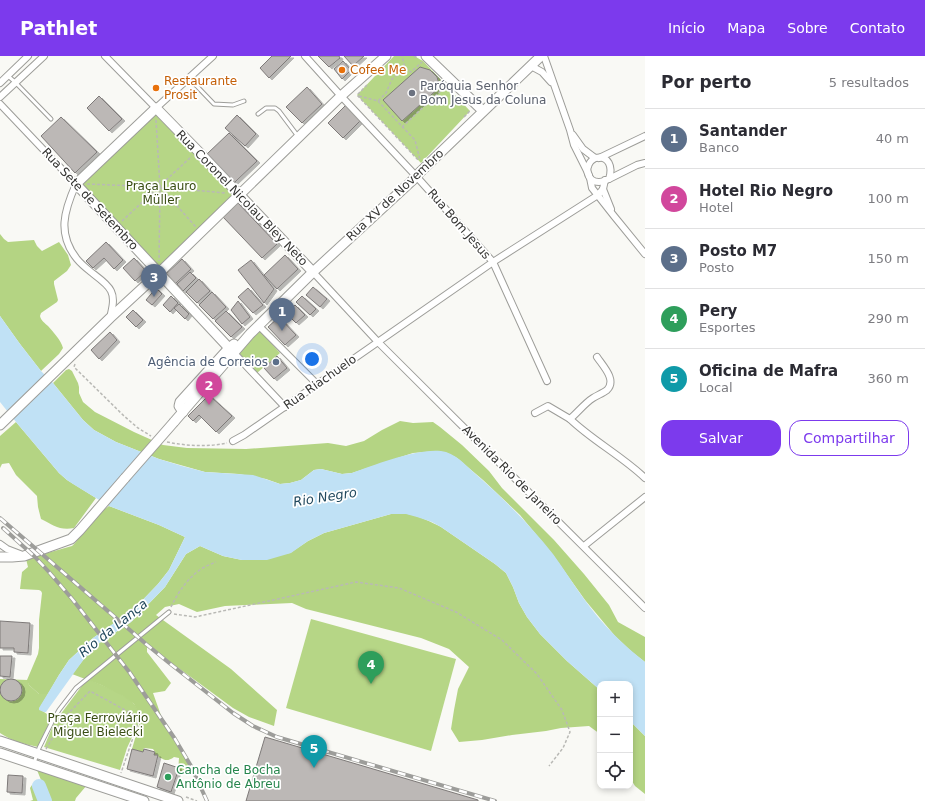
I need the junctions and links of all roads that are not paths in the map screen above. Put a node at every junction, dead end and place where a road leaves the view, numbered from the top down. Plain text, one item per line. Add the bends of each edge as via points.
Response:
1 (28, 56) edge
2 (44, 56) edge
3 (105, 56) edge
4 (213, 56) edge
5 (305, 56) edge
6 (386, 56) edge
7 (541, 56) edge
8 (544, 56) edge
9 (424, 58) edge
10 (531, 66) junction
11 (8, 76) junction
12 (189, 78) junction
13 (15, 82) junction
14 (0, 83) edge
15 (555, 86) junction
16 (341, 96) junction
17 (0, 97) edge
18 (244, 101) dead end
19 (0, 104) edge
20 (156, 108) junction
21 (483, 110) junction
22 (258, 114) dead end
23 (51, 119) dead end
24 (570, 130) junction
25 (645, 136) edge
26 (299, 137) junction
27 (597, 158) junction
28 (645, 163) edge
29 (416, 176) junction
30 (589, 177) junction
31 (607, 179) junction
32 (76, 184) junction
33 (603, 189) junction
34 (239, 194) junction
35 (598, 195) junction
36 (614, 216) junction
37 (645, 254) edge
38 (493, 262) junction
39 (159, 272) junction
40 (313, 272) junction
41 (110, 318) junction
42 (258, 325) junction
43 (378, 342) junction
44 (231, 350) junction
45 (597, 357) dead end
46 (547, 381) dead end
47 (317, 384) junction
48 (285, 407) junction
49 (535, 413) dead end
50 (570, 419) junction
51 (0, 425) edge
52 (233, 441) road end
53 (645, 478) edge
54 (645, 497) edge
55 (0, 544) edge
56 (584, 546) junction
57 (24, 556) junction
58 (0, 557) edge
59 (645, 608) edge
60 (168, 612) road end
61 (0, 741) edge
62 (41, 752) junction
63 (0, 753) edge
64 (34, 764) junction
65 (144, 801) edge
66 (178, 801) edge

1 - 11 street
2 - 13 street
3 - 20 street, Rua Coronel Nicolau Bley Neto
4 - 12 street
5 - 16 street, Rua Bom Jesus
6 - 16 main road
7 - 10 main road, Rua XV de Novembro
8 - 15 street
9 - 21 main road
10 - 15 street via 542,72
10 - 21 main road, Rua XV de Novembro
11 - 13 lane
11 - 14 street
12 - 18 lane via 214,104 233,105
12 - 20 street
13 - 17 street
13 - 23 lane
15 - 24 street
16 - 26 main road
16 - 29 street, Rua Bom Jesus
19 - 32 street, Rua Sete de Setembro
20 - 32 main road
20 - 34 main road, Rua Coronel Nicolau Bley Neto
21 - 29 main road, Rua XV de Novembro
22 - 26 lane via 266,108 275,108
24 - 27 street via 584,150
24 - 30 street
25 - 27 street
26 - 34 main road
27 - 30 street via 591,160 587,168
27 - 31 street via 603,158 611,166 611,174
28 - 31 street
29 - 38 street, Rua Bom Jesus
29 - 40 main road, Rua XV de Novembro
30 - 31 street via 598,182
30 - 35 street via 592,188
31 - 33 street
32 - 39 main road, Rua Sete de Setembro
32 - 41 street via 66,213 65,237 78,260 111,290 113,301
33 - 35 street, Rua Riachuelo
33 - 36 street
34 - 39 main road
34 - 40 main road, Rua Coronel Nicolau Bley Neto
35 - 36 street
35 - 38 street, Rua Riachuelo
36 - 37 street
38 - 43 street, Rua Riachuelo
38 - 46 street, Rua Bom Jesus
39 - 41 main road
39 - 44 main road, Rua Sete de Setembro
40 - 42 main road, Rua XV de Novembro
40 - 43 street, Rua Coronel Nicolau Bley Neto
41 - 51 main road
42 - 44 main road, Rua XV de Novembro
42 - 47 street
43 - 47 street, Rua Riachuelo
43 - 56 street, Avenida Rio de Janeiro
44 - 48 street, Rua Sete de Setembro
44 - 57 main road, Rua XV de Novembro, bridge via 180,402 179,406 183,412 80,530 71,538
45 - 50 street via 610,376 611,383 608,389 584,405
47 - 48 street, Rua Riachuelo
48 - 52 street, Rua Riachuelo
49 - 50 street via 548,406
50 - 53 street
54 - 56 street
55 - 57 street
56 - 59 street, Avenida Rio de Janeiro
57 - 58 main road, Rua XV de Novembro
60 - 62 lane via 76,688 52,722
61 - 62 main road
62 - 64 lane
62 - 66 main road
63 - 64 main road
64 - 65 main road

